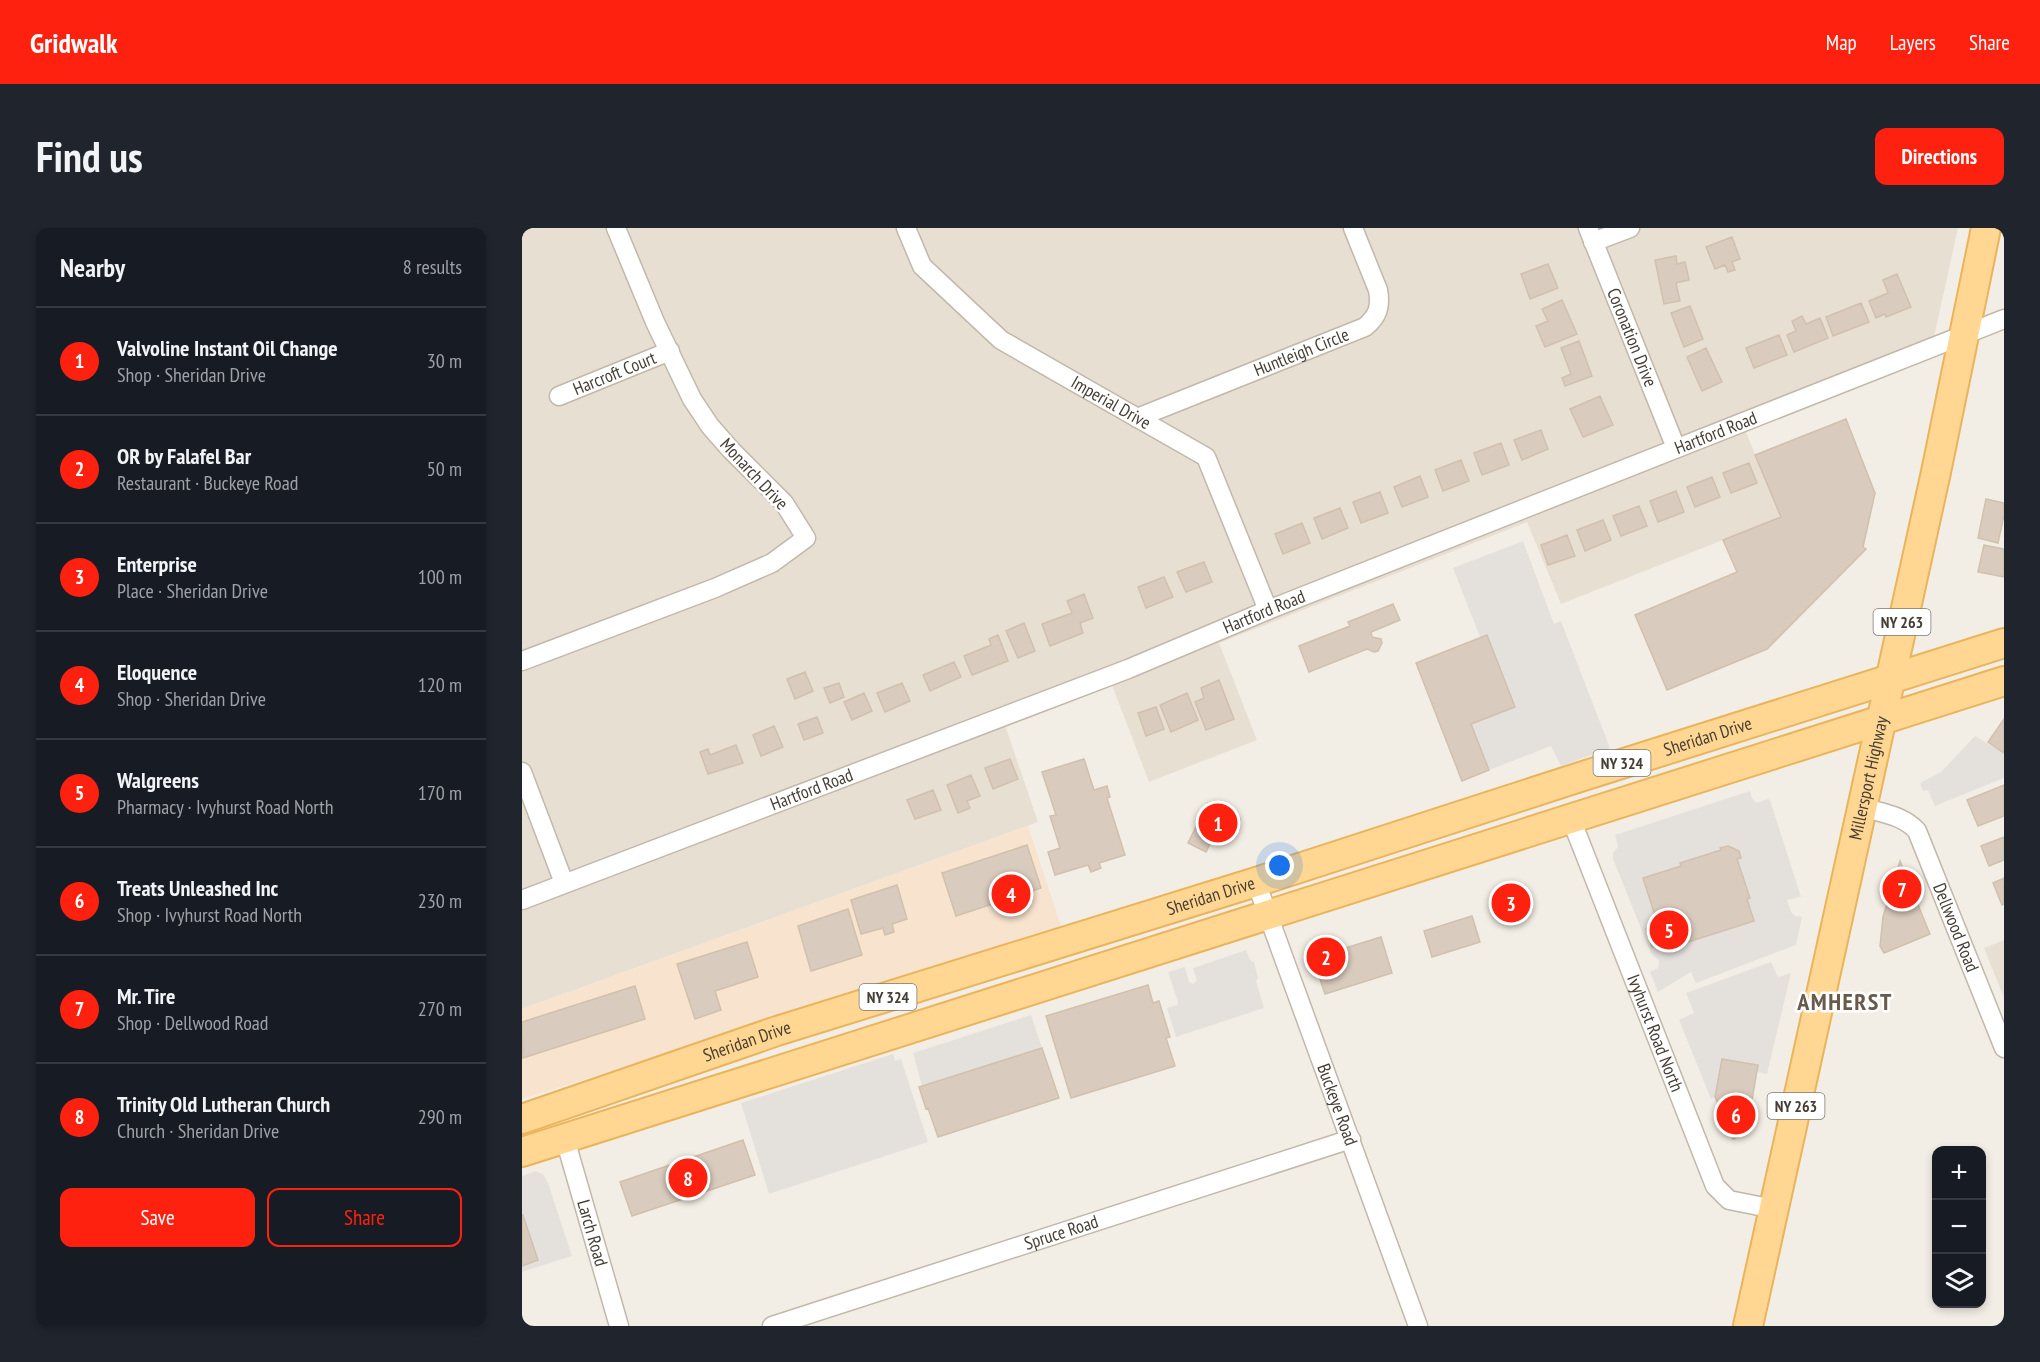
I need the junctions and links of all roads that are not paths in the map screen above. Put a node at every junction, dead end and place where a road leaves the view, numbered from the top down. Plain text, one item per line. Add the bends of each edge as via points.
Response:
1 (616, 228) edge
2 (906, 228) edge
3 (1353, 228) edge
4 (1630, 228) edge
5 (1986, 228) edge
6 (1590, 235) edge
7 (2004, 319) edge
8 (1964, 334) junction
9 (670, 351) junction
10 (560, 396) dead end
11 (1137, 418) junction
12 (1676, 448) junction
13 (1268, 610) junction
14 (2004, 643) edge
15 (522, 661) edge
16 (1890, 679) junction
17 (2004, 681) edge
18 (1880, 721) junction
19 (522, 772) edge
20 (1862, 807) junction
21 (1571, 819) junction
22 (1256, 882) junction
23 (564, 883) junction
24 (522, 900) edge
25 (1269, 915) junction
26 (2004, 1048) edge
27 (522, 1119) edge
28 (565, 1139) junction
29 (1350, 1139) junction
30 (522, 1152) edge
31 (1774, 1209) junction
32 (827, 1318) edge
33 (619, 1326) edge
34 (772, 1326) edge
35 (1418, 1326) edge
36 (1748, 1326) edge

1 - 9 street, Monarch Drive
2 - 11 street, Imperial Drive via 922,266 1001,339
3 - 11 street, Huntleigh Circle via 1378,290 1380,301 1373,320 1365,327
4 - 6 street
5 - 8 main road, Millersport Highway / NY 263
6 - 12 street, Coronation Drive
7 - 8 street, Hartford Road
8 - 12 street, Hartford Road
8 - 16 main road, Millersport Highway / NY 263
9 - 10 street, Harcroft Court
9 - 15 street, Monarch Drive via 692,399 710,426 784,503 806,538 772,563 715,588
11 - 13 street, Imperial Drive via 1206,457
12 - 13 street, Hartford Road
13 - 23 street, Hartford Road via 1128,669
14 - 16 main road, Sheridan Drive / NY 324
16 - 18 main road, Millersport Highway / NY 263
16 - 22 main road, Sheridan Drive / NY 324
17 - 18 main road, Sheridan Drive / NY 324
18 - 20 main road, Millersport Highway / NY 263
18 - 21 main road, Sheridan Drive / NY 324
19 - 23 street
20 - 26 street, Dellwood Road via 1898,817 1917,831
20 - 31 main road, Millersport Highway / NY 263
21 - 25 main road, Sheridan Drive / NY 324
21 - 31 street, Ivyhurst Road North via 1715,1186 1729,1200
22 - 25 street, Buckeye Road
22 - 27 main road, Sheridan Drive / NY 324 via 777,1031
23 - 24 street, Hartford Road
25 - 28 main road, Sheridan Drive / NY 324
25 - 29 street, Buckeye Road
28 - 30 main road, Sheridan Drive / NY 324
28 - 33 street, Larch Road
29 - 32 street, Spruce Road
29 - 35 street, Buckeye Road
31 - 36 main road, Millersport Highway / NY 263
32 - 34 street, Spruce Road

